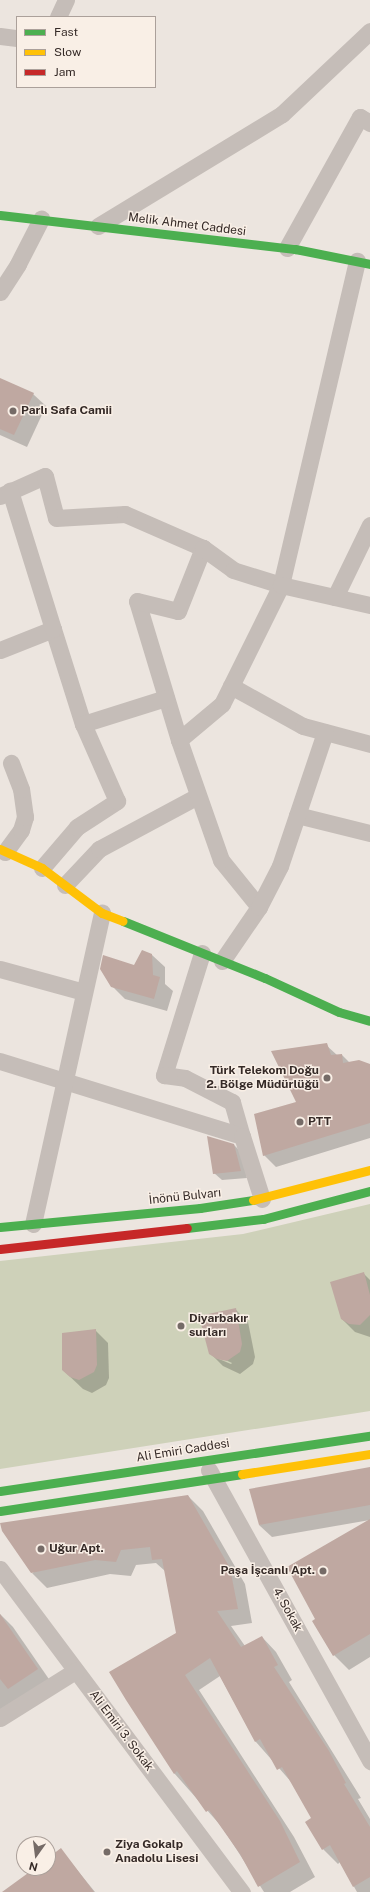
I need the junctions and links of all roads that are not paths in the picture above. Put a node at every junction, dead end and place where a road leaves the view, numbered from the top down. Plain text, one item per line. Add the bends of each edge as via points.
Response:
1 (66, 0) edge
2 (58, 16) edge
3 (370, 31) edge
4 (0, 36) edge
5 (16, 38) edge
6 (370, 123) edge
7 (0, 215) edge
8 (41, 219) junction
9 (98, 226) junction
10 (287, 248) junction
11 (364, 262) edge
12 (0, 292) edge
13 (5, 493) edge
14 (370, 525) edge
15 (203, 548) junction
16 (281, 585) junction
17 (335, 597) junction
18 (370, 605) edge
19 (53, 630) junction
20 (0, 650) edge
21 (231, 686) junction
22 (166, 698) junction
23 (83, 724) junction
24 (325, 732) junction
25 (179, 740) junction
26 (370, 744) edge
27 (11, 763) dead end
28 (198, 796) junction
29 (297, 815) junction
30 (370, 833) edge
31 (3, 850) edge
32 (42, 868) junction
33 (65, 885) junction
34 (259, 907) junction
35 (102, 913) junction
36 (202, 953) junction
37 (222, 961) junction
38 (0, 969) edge
39 (84, 992) junction
40 (370, 1021) edge
41 (0, 1061) edge
42 (63, 1082) junction
43 (242, 1136) junction
44 (370, 1170) edge
45 (370, 1191) edge
46 (262, 1199) junction
47 (33, 1224) junction
48 (0, 1227) edge
49 (0, 1249) edge
50 (370, 1436) edge
51 (370, 1454) edge
52 (202, 1460) junction
53 (214, 1477) junction
54 (0, 1491) edge
55 (0, 1511) edge
56 (0, 1569) edge
57 (75, 1671) junction
58 (0, 1718) edge
59 (370, 1761) edge
60 (242, 1892) edge

1 - 2 street
3 - 9 street via 282,114
4 - 5 street
6 - 10 street via 360,117
7 - 8 main road, Melik Ahmet Caddesi
8 - 9 main road, Melik Ahmet Caddesi
8 - 12 street
9 - 10 main road, Melik Ahmet Caddesi
10 - 11 main road, Melik Ahmet Caddesi
11 - 16 street
13 - 15 street via 45,476 56,518 125,514
13 - 19 street
14 - 17 street
15 - 16 street via 233,570
15 - 22 street via 178,611 137,601
16 - 17 street
16 - 21 street
17 - 18 street
19 - 20 street
19 - 23 street
21 - 24 street via 303,726
21 - 25 street via 222,704
22 - 23 street
22 - 25 street
23 - 32 street via 117,801 77,827
24 - 26 street
24 - 29 street
25 - 28 street
27 - 31 street via 21,789 25,817 21,830
28 - 33 street via 99,849
28 - 34 street via 221,860
29 - 30 street
29 - 34 street via 280,866
31 - 32 main road
32 - 33 main road
33 - 35 main road
34 - 37 street
35 - 36 main road
35 - 39 street
36 - 37 main road
36 - 43 street via 164,1075 185,1078 232,1102
37 - 40 main road via 339,1012
38 - 39 street
39 - 42 street
41 - 42 street
42 - 43 street
42 - 47 street
43 - 46 street
44 - 46 main road, İnönü Bulvarı
45 - 49 main road via 263,1219
46 - 47 main road, İnönü Bulvarı via 200,1208
47 - 48 main road, İnönü Bulvarı
50 - 52 main road, Ali Emiri Caddesi
51 - 53 main road
52 - 53 street, 4. Sokak
52 - 54 main road, Ali Emiri Caddesi
53 - 55 main road
53 - 59 street, 4. Sokak
56 - 57 street, Ali Emiri 3. Sokak
57 - 58 street
57 - 60 street, Ali Emiri 3. Sokak

